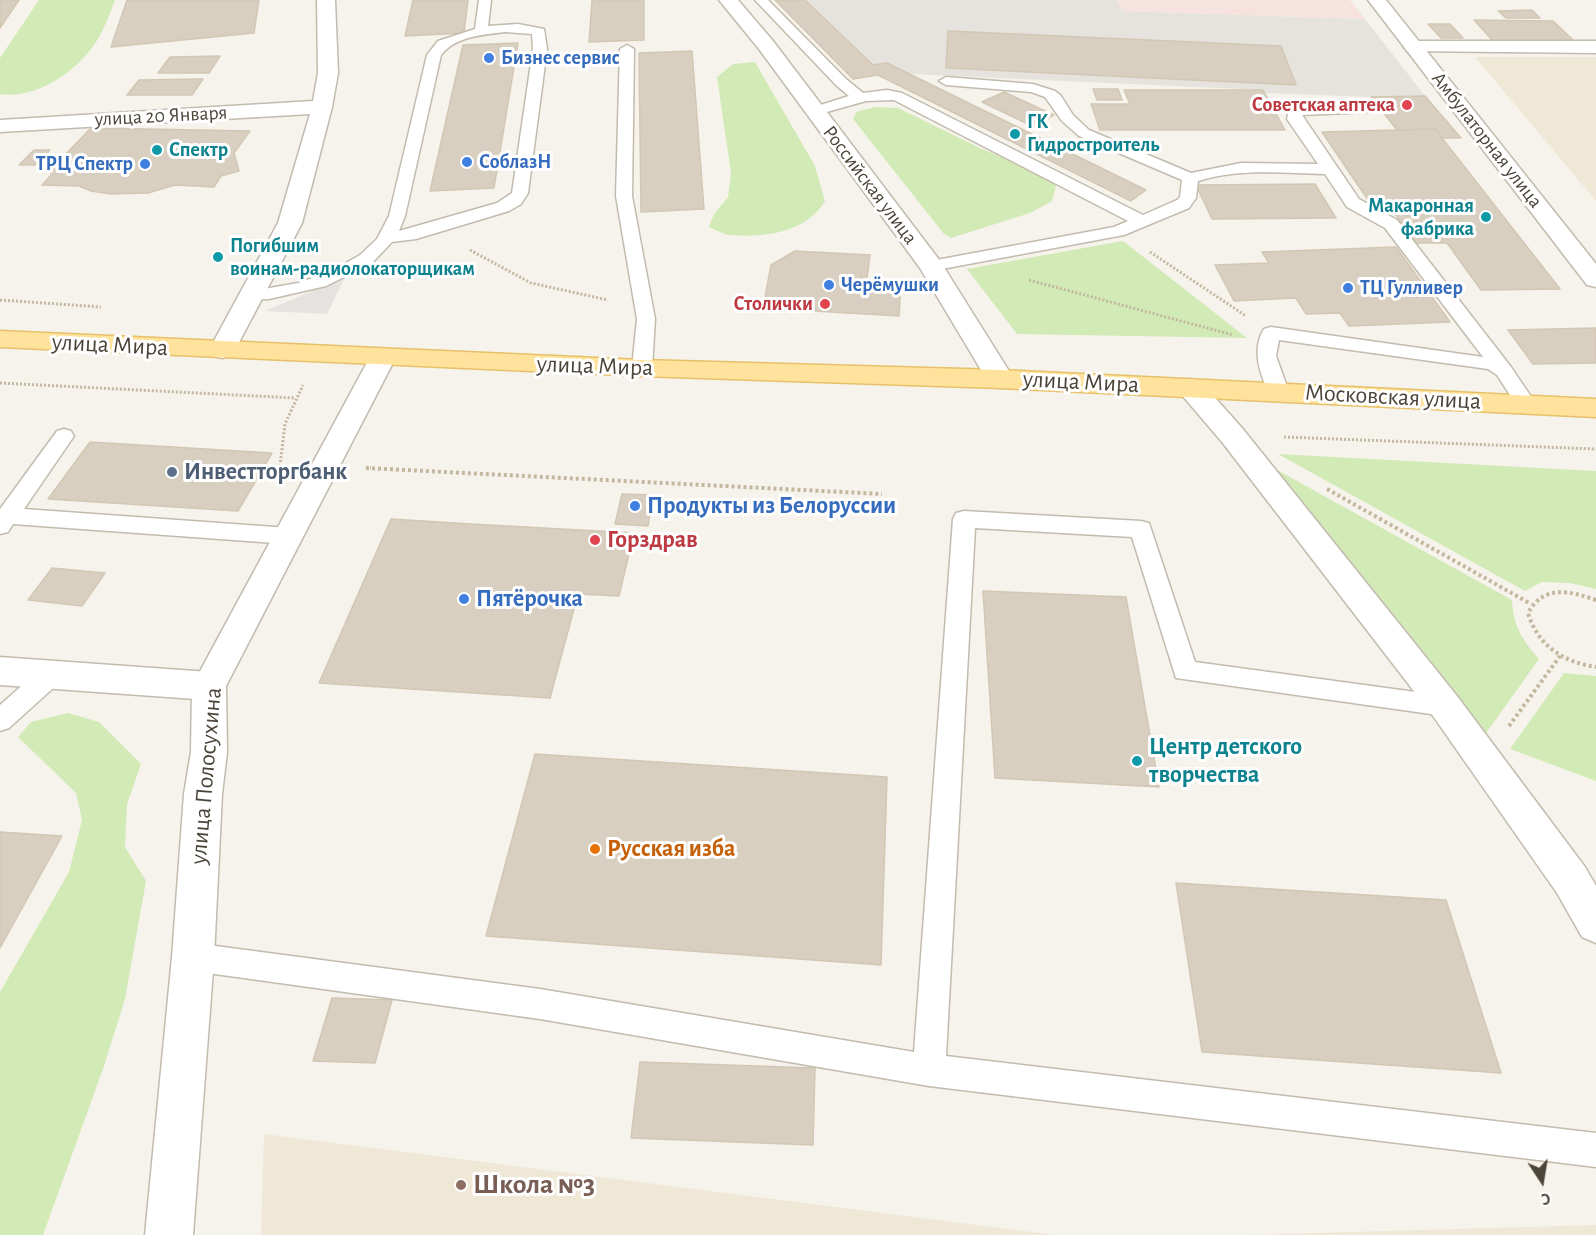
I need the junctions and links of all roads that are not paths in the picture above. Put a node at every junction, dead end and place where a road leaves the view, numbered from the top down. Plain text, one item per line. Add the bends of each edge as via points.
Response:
1 (326, 0) edge
2 (485, 0) edge
3 (728, 0) edge
4 (761, 0) edge
5 (1377, 0) edge
6 (481, 31) junction
7 (1414, 47) junction
8 (1596, 47) edge
9 (627, 48) dead end
10 (946, 81) dead end
11 (861, 98) junction
12 (322, 107) junction
13 (1370, 108) dead end
14 (816, 111) junction
15 (0, 126) edge
16 (1330, 169) junction
17 (1190, 178) junction
18 (1144, 222) junction
19 (387, 238) junction
20 (931, 266) junction
21 (1596, 280) edge
22 (253, 296) junction
23 (0, 339) edge
24 (222, 350) junction
25 (383, 357) junction
26 (642, 368) junction
27 (1504, 371) junction
28 (1000, 379) junction
29 (1191, 388) junction
30 (1279, 392) junction
31 (1526, 404) junction
32 (1596, 408) edge
33 (64, 436) dead end
34 (3, 521) edge
35 (289, 536) junction
36 (0, 671) edge
37 (52, 674) junction
38 (209, 686) junction
39 (1444, 706) junction
40 (0, 720) edge
41 (1596, 924) edge
42 (193, 957) junction
43 (929, 1070) junction
44 (1596, 1150) edge
45 (169, 1235) edge

1 - 12 street via 328,72
2 - 6 lane
3 - 14 street, Российская улица
4 - 11 lane
5 - 7 street, Амбулаторная улица
6 - 19 lane via 442,45 434,55 397,216
6 - 19 lane via 539,32 539,60 520,193 503,207 410,235
7 - 8 street
7 - 21 street, Амбулаторная улица
9 - 26 lane via 624,196 644,308
10 - 17 lane via 1033,88 1050,94 1084,133
11 - 14 lane
11 - 18 lane via 877,94 897,96
12 - 15 street, улица 20 Января
12 - 22 street via 290,222
13 - 16 lane via 1317,108 1294,113
14 - 20 street, Российская улица
16 - 17 lane via 1225,169
16 - 27 lane via 1353,203 1391,224
17 - 18 lane via 1188,198 1183,204
18 - 20 lane via 1118,231
19 - 22 lane via 360,262 332,276 291,290
20 - 28 street, Российская улица
22 - 24 street
23 - 24 main road, улица Мира
24 - 25 main road, улица Мира
25 - 26 main road, улица Мира
25 - 35 street, улица Полосухина
26 - 28 main road, улица Мира
27 - 30 lane via 1493,363 1270,339 1266,356
27 - 31 lane
28 - 29 main road, улица Мира
29 - 30 main road, Московская улица
29 - 39 street
30 - 31 main road, Московская улица
31 - 32 main road, Московская улица
33 - 34 lane
34 - 35 lane
35 - 38 street, улица Полосухина
36 - 37 street
37 - 38 street
37 - 40 lane
38 - 42 street, улица Полосухина via 209,752
39 - 41 street via 1571,880
39 - 43 lane via 1185,671 1141,530 964,519
42 - 43 lane via 540,1004
42 - 45 street, улица Полосухина
43 - 44 lane

